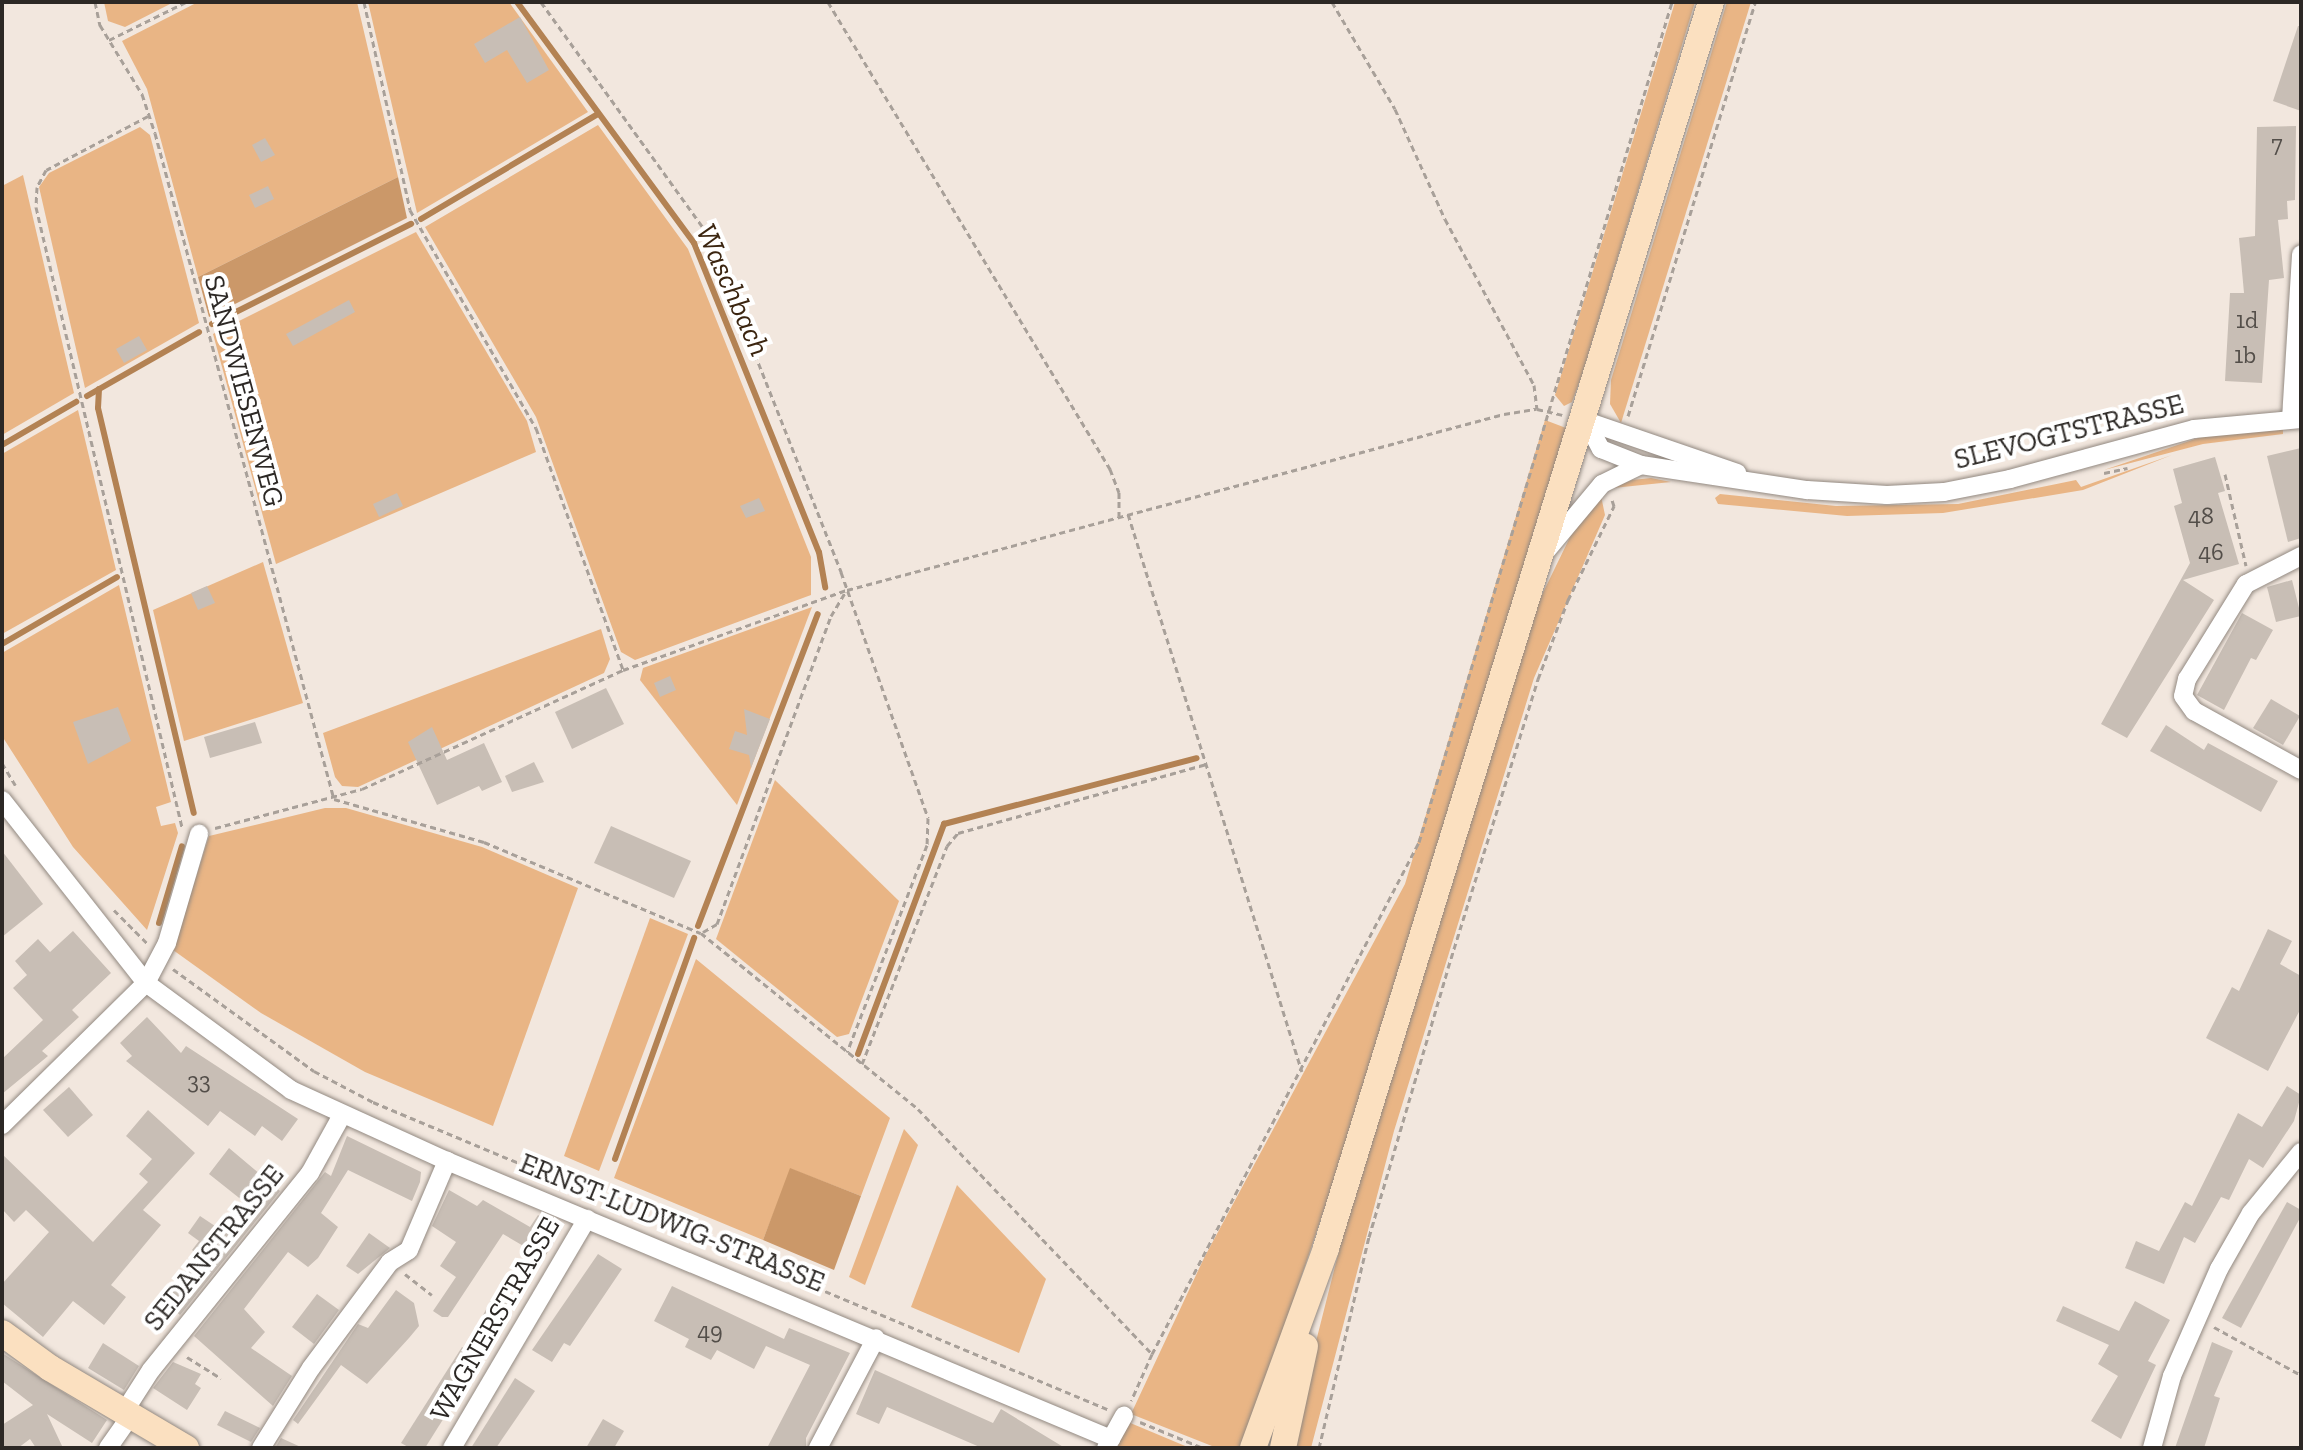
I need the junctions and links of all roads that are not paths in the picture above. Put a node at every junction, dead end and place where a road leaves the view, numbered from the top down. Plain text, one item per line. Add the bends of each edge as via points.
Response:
1 (1711, 2) edge
2 (2301, 254) edge
3 (2298, 310) edge
4 (2296, 419) edge
5 (1586, 421) junction
6 (1641, 465) junction
7 (1755, 481) junction
8 (2301, 556) edge
9 (1542, 557) junction
10 (2301, 770) edge
11 (10, 796) edge
12 (199, 834) road end
13 (146, 983) junction
14 (342, 1115) junction
15 (2, 1125) edge
16 (2301, 1152) edge
17 (447, 1161) junction
18 (587, 1219) junction
19 (1326, 1248) junction
20 (2, 1333) edge
21 (876, 1338) junction
22 (127, 1414) junction
23 (1124, 1416) road end
24 (1108, 1443) edge
25 (108, 1448) edge
26 (186, 1448) edge
27 (261, 1448) edge
28 (452, 1448) edge
29 (818, 1448) edge
30 (1253, 1448) edge
31 (1283, 1448) edge
32 (2152, 1448) edge

1 - 5 street
2 - 3 street
3 - 4 street
4 - 7 street, SLEVOGTSTRASSE via 2194,429 2065,465 1924,493 1848,494
5 - 6 street, SLEVOGTSTRASSE via 1601,449
5 - 7 street, SLEVOGTSTRASSE via 1697,456
5 - 9 street
6 - 7 street, SLEVOGTSTRASSE
6 - 9 street via 1602,484
8 - 10 street via 2249,581 2187,679 2183,696 2194,711
9 - 19 street
11 - 13 street, ERNST-LUDWIG-STRASSE
12 - 13 street via 160,957
13 - 14 street, ERNST-LUDWIG-STRASSE via 291,1090
13 - 15 street
14 - 17 street, ERNST-LUDWIG-STRASSE
14 - 22 street, SEDANSTRASSE via 310,1173 170,1347
16 - 32 street via 2251,1213 2196,1317
17 - 18 street, ERNST-LUDWIG-STRASSE
17 - 27 street via 409,1250 390,1262
18 - 21 street, ERNST-LUDWIG-STRASSE
18 - 28 street, WAGNERSTRASSE
19 - 30 street
19 - 31 street
20 - 22 street
21 - 24 street, ERNST-LUDWIG-STRASSE
21 - 29 street
22 - 25 street, SEDANSTRASSE
22 - 26 street
23 - 24 street

